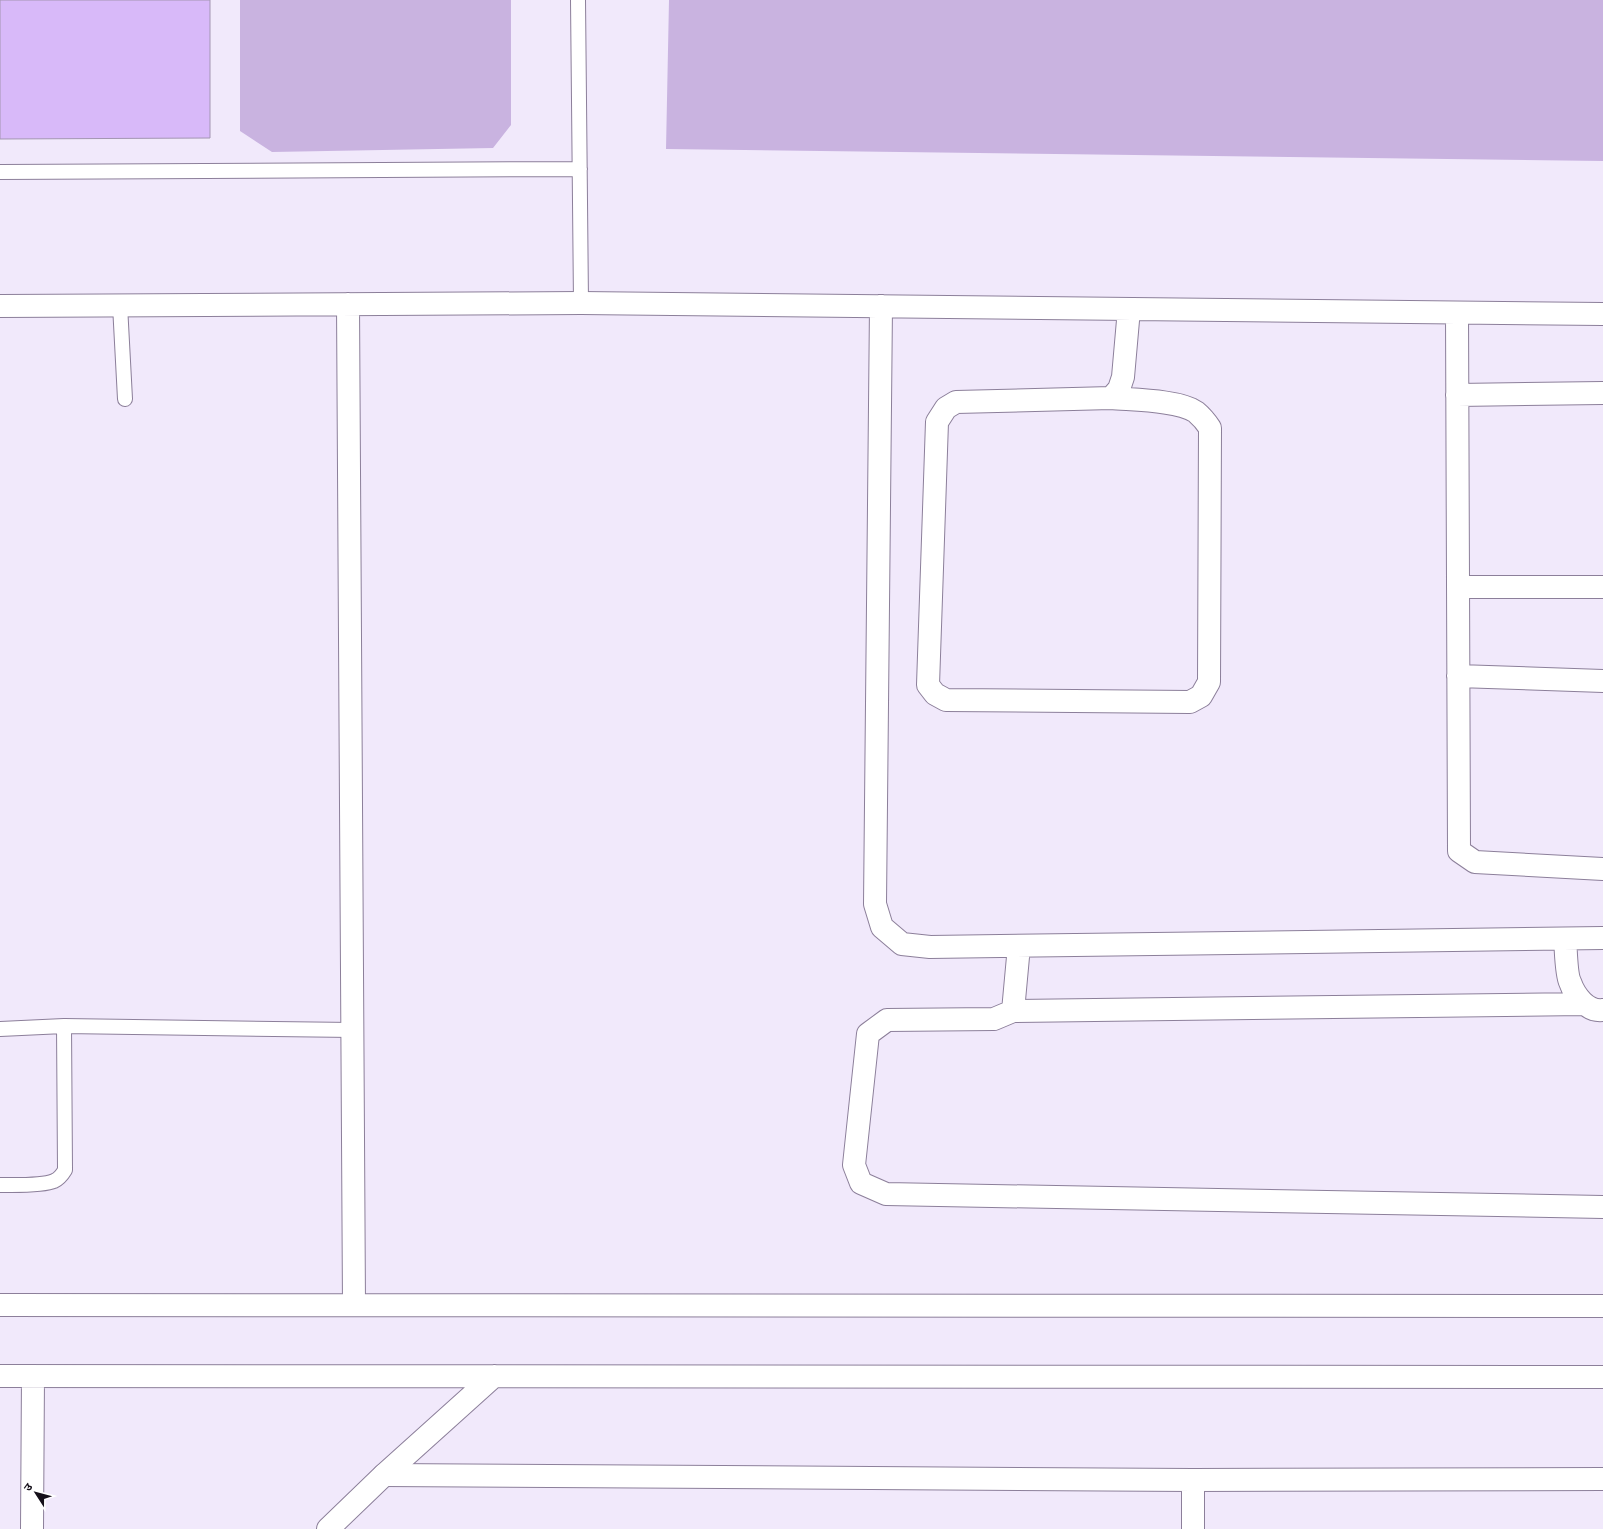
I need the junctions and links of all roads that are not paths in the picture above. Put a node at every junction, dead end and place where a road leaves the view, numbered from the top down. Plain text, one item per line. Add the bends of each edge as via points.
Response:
1 (578, 0) edge
2 (580, 169) junction
3 (0, 172) edge
4 (581, 303) junction
5 (348, 304) junction
6 (120, 305) junction
7 (0, 306) edge
8 (880, 306) junction
9 (1129, 309) junction
10 (1457, 313) junction
11 (1603, 314) edge
12 (1603, 392) edge
13 (1457, 394) junction
14 (1110, 398) junction
15 (125, 399) dead end
16 (1458, 587) junction
17 (1603, 587) edge
18 (1458, 676) junction
19 (1603, 681) edge
20 (1603, 869) edge
21 (1565, 938) junction
22 (1603, 938) edge
23 (1020, 946) junction
24 (1593, 1007) edge
25 (1013, 1011) junction
26 (64, 1026) junction
27 (0, 1029) edge
28 (353, 1030) junction
29 (0, 1185) edge
30 (1603, 1207) edge
31 (0, 1305) edge
32 (354, 1305) junction
33 (1603, 1306) edge
34 (0, 1376) edge
35 (494, 1376) junction
36 (33, 1377) junction
37 (1603, 1377) edge
38 (384, 1475) junction
39 (1603, 1478) edge
40 (1193, 1480) junction
41 (32, 1529) edge
42 (328, 1529) edge
43 (1193, 1529) edge

1 - 2 lane
2 - 3 lane
2 - 4 lane
4 - 5 street
4 - 8 street
5 - 6 street
5 - 28 street
6 - 7 street
6 - 15 lane
8 - 9 street
8 - 23 street via 874,904 882,927 902,944 930,947
9 - 10 street
9 - 14 street via 1124,377 1119,389
10 - 11 street
10 - 13 street
12 - 13 street
13 - 16 street
14 - 14 street via 956,402 946,408 937,422 928,685 935,694 946,700 1190,702 1201,696 1204,691 1209,682 1210,428 1204,418 1179,405
16 - 17 street
16 - 18 street
18 - 19 street
18 - 20 street via 1459,851 1475,862
21 - 22 street
21 - 23 street
21 - 24 street via 1569,982
23 - 25 street
24 - 25 street
25 - 30 street via 994,1019 887,1020 868,1034 854,1165 861,1183 886,1194
26 - 27 lane
26 - 28 lane
26 - 29 lane via 65,1170 57,1179 45,1184
28 - 32 street
31 - 32 street
32 - 33 street
34 - 36 street
35 - 36 street
35 - 37 street
35 - 38 street
36 - 41 street
38 - 40 street
38 - 42 street
39 - 40 street
40 - 43 street

